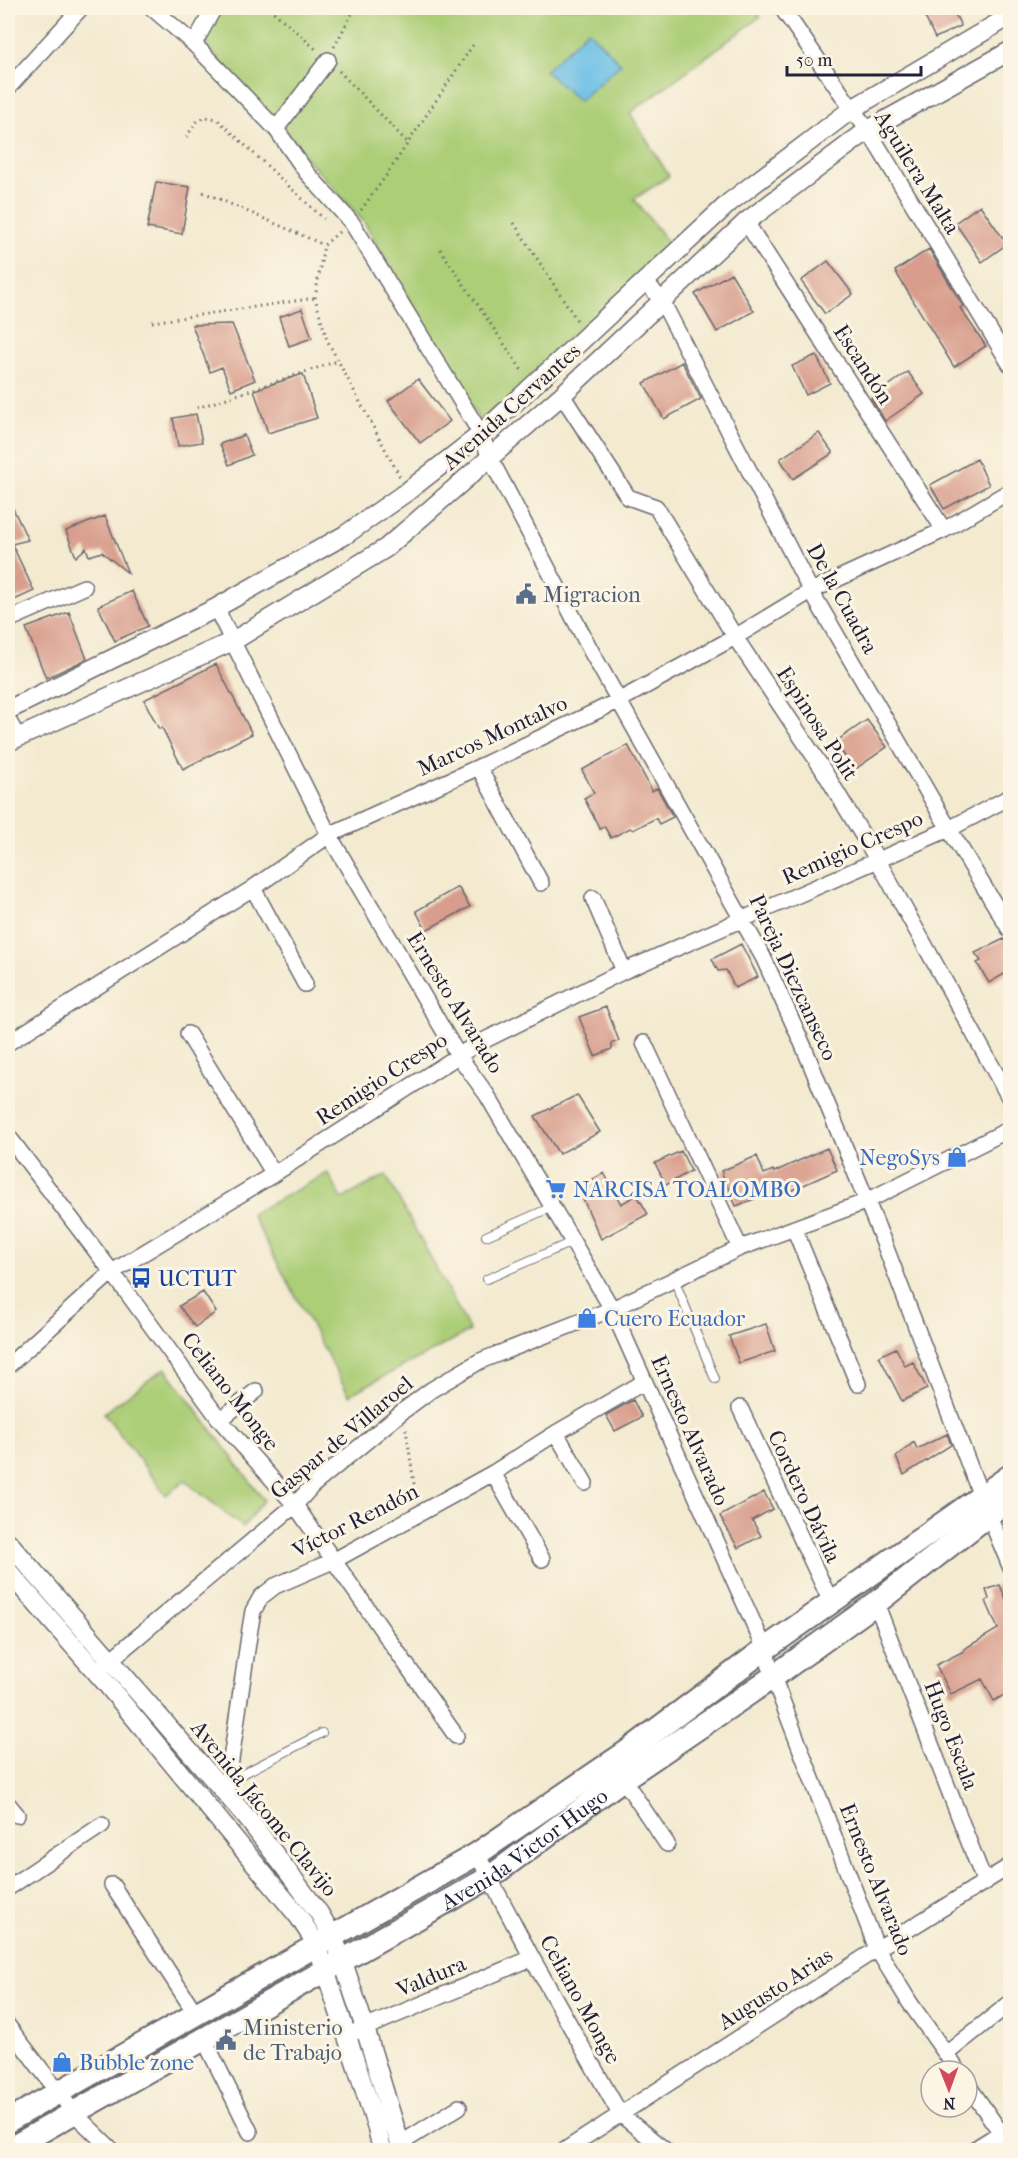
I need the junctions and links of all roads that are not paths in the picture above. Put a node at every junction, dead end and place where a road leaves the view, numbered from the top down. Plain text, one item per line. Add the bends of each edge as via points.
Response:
1 (81, 8) edge
2 (152, 8) edge
3 (214, 8) edge
4 (782, 8) edge
5 (1011, 16) edge
6 (194, 44) junction
7 (1011, 51) edge
8 (328, 60) road end
9 (8, 88) edge
10 (852, 110) junction
11 (276, 129) junction
12 (868, 130) junction
13 (746, 222) junction
14 (646, 282) junction
15 (662, 301) junction
16 (1011, 364) edge
17 (562, 395) junction
18 (481, 434) junction
19 (490, 458) junction
20 (1011, 491) edge
21 (944, 530) junction
22 (84, 587) dead end
23 (811, 591) junction
24 (216, 608) junction
25 (8, 620) edge
26 (735, 637) junction
27 (233, 641) junction
28 (620, 700) junction
29 (8, 710) edge
30 (8, 720) edge
31 (13, 739) edge
32 (481, 766) junction
33 (1011, 797) edge
34 (949, 829) junction
35 (329, 835) junction
36 (877, 859) junction
37 (542, 883) dead end
38 (253, 888) junction
39 (593, 898) dead end
40 (744, 919) junction
41 (1011, 930) edge
42 (624, 971) junction
43 (305, 984) dead end
44 (188, 1034) dead end
45 (8, 1043) edge
46 (644, 1043) dead end
47 (458, 1055) junction
48 (1011, 1099) edge
49 (1011, 1129) edge
50 (8, 1138) edge
51 (274, 1174) junction
52 (865, 1202) junction
53 (552, 1207) junction
54 (794, 1228) junction
55 (486, 1236) dead end
56 (573, 1242) junction
57 (740, 1248) junction
58 (112, 1272) junction
59 (487, 1279) dead end
60 (674, 1279) junction
61 (612, 1309) junction
62 (8, 1366) edge
63 (715, 1379) dead end
64 (644, 1382) junction
65 (858, 1384) dead end
66 (256, 1391) dead end
67 (740, 1408) dead end
68 (220, 1420) junction
69 (556, 1433) junction
70 (493, 1473) junction
71 (1011, 1476) edge
72 (585, 1483) dead end
73 (1011, 1498) edge
74 (985, 1504) junction
75 (295, 1505) junction
76 (8, 1542) edge
77 (542, 1559) dead end
78 (335, 1560) junction
79 (1011, 1566) edge
80 (8, 1571) edge
81 (831, 1602) junction
82 (876, 1603) junction
83 (765, 1649) junction
84 (111, 1660) junction
85 (96, 1672) junction
86 (773, 1677) junction
87 (322, 1733) dead end
88 (456, 1736) dead end
89 (623, 1779) junction
90 (228, 1787) junction
91 (102, 1825) dead end
92 (667, 1844) dead end
93 (477, 1854) junction
94 (1011, 1866) edge
95 (490, 1877) junction
96 (985, 1883) junction
97 (112, 1885) dead end
98 (8, 1888) edge
99 (325, 1941) junction
100 (877, 1949) junction
101 (532, 1958) junction
102 (334, 1967) junction
103 (1011, 2003) edge
104 (196, 2014) junction
105 (8, 2026) edge
106 (365, 2028) junction
107 (348, 2036) junction
108 (204, 2040) junction
109 (946, 2054) junction
110 (950, 2059) edge
111 (59, 2093) junction
112 (979, 2098) edge
113 (459, 2107) dead end
114 (75, 2114) junction
115 (620, 2114) junction
116 (8, 2121) edge
117 (1006, 2130) edge
118 (250, 2132) dead end
119 (1011, 2146) edge
120 (401, 2147) edge
121 (8, 2151) edge
122 (112, 2151) edge
123 (382, 2151) edge
124 (566, 2151) edge
125 (665, 2151) edge
126 (973, 2151) edge

1 - 9 street
2 - 6 street
3 - 6 street
4 - 10 street, Aguilera Malta
5 - 10 street, Avenida Cervantes
6 - 11 street, Pareja Diezcanseco
7 - 12 street, Avenida Cervantes
8 - 11 street
10 - 12 street, Aguilera Malta
10 - 14 street, Avenida Cervantes via 730,202
11 - 18 street, Pareja Diezcanseco via 352,223
12 - 13 street, Avenida Cervantes
12 - 16 street, Aguilera Malta
13 - 15 street, Avenida Cervantes
13 - 21 street, Escandón
14 - 15 street, De la Cuadra
14 - 18 street, Avenida Cervantes
15 - 17 street, Avenida Cervantes
15 - 23 street, De la Cuadra
17 - 19 street, Avenida Cervantes
17 - 26 street, Espinosa Polit via 628,497 656,507
18 - 19 street, Pareja Diezcanseco
18 - 24 street, Avenida Cervantes via 345,535
19 - 27 street, Avenida Cervantes via 386,548
19 - 28 street, Pareja Diezcanseco
20 - 21 street, Marcos Montalvo
21 - 23 street, Marcos Montalvo
22 - 25 street
23 - 26 street, Marcos Montalvo
23 - 34 street, De la Cuadra
24 - 27 street, Ernesto Alvarado
24 - 29 street, Avenida Cervantes
26 - 28 street, Marcos Montalvo
26 - 36 street, Espinosa Polit
27 - 31 street, Avenida Cervantes
27 - 35 street, Ernesto Alvarado
28 - 32 street, Marcos Montalvo
28 - 40 street, Pareja Diezcanseco
30 - 31 street
32 - 35 street, Marcos Montalvo
32 - 37 street
33 - 34 street, Remigio Crespo
34 - 36 street, Remigio Crespo
34 - 41 street, De la Cuadra
35 - 38 street, Marcos Montalvo
35 - 47 street, Ernesto Alvarado
36 - 40 street, Remigio Crespo
36 - 48 street, Espinosa Polit
38 - 43 street
38 - 45 street, Marcos Montalvo
39 - 42 street
40 - 42 street, Remigio Crespo
40 - 52 street, Pareja Diezcanseco via 803,1045
42 - 47 street, Remigio Crespo
44 - 51 street
46 - 57 street
47 - 51 street, Remigio Crespo
47 - 53 street, Ernesto Alvarado via 487,1095
49 - 52 street, Gaspar de Villaroel
50 - 58 street, Celiano Monge
51 - 58 street, Remigio Crespo
52 - 54 street, Gaspar de Villaroel
52 - 74 street, Pareja Diezcanseco
53 - 55 lane
53 - 56 street, Ernesto Alvarado
54 - 57 street, Gaspar de Villaroel
54 - 65 street
56 - 59 lane
56 - 61 street, Ernesto Alvarado
57 - 60 street, Gaspar de Villaroel
58 - 62 street, Remigio Crespo
58 - 68 street, Celiano Monge
60 - 61 street, Gaspar de Villaroel
60 - 63 lane
61 - 64 street, Ernesto Alvarado
61 - 75 street, Gaspar de Villaroel via 480,1361 431,1390 312,1486
64 - 69 street, Víctor Rendón
64 - 83 street, Ernesto Alvarado
66 - 68 street
67 - 81 street, Cordero Dávila
68 - 75 street, Celiano Monge
69 - 70 street, Víctor Rendón
69 - 72 street
70 - 77 street
70 - 78 street, Víctor Rendón
71 - 74 main road, Avenida Victor Hugo
73 - 74 main road, Avenida Victor Hugo
74 - 79 street, Pareja Diezcanseco
74 - 81 main road, Avenida Victor Hugo
74 - 82 main road, Avenida Victor Hugo
75 - 78 street, Celiano Monge
75 - 84 street, Gaspar de Villaroel
76 - 84 street, Avenida Jácome Clavijo
78 - 88 street, Celiano Monge
78 - 90 street, Víctor Rendón via 275,1586 261,1597 253,1611
80 - 85 street, Avenida Jácome Clavijo
81 - 83 main road, Avenida Victor Hugo
82 - 86 main road, Avenida Victor Hugo
82 - 96 street, Hugo Escala
83 - 86 street, Ernesto Alvarado
83 - 93 main road, Avenida Victor Hugo via 628,1751
84 - 85 street, Gaspar de Villaroel
84 - 90 street, Avenida Jácome Clavijo
85 - 99 street, Avenida Jácome Clavijo via 299,1917
86 - 89 main road, Avenida Victor Hugo
86 - 100 street, Ernesto Alvarado
87 - 90 lane
89 - 92 street
89 - 95 main road, Avenida Victor Hugo
90 - 99 street, Avenida Jácome Clavijo via 319,1912
91 - 98 street
93 - 95 street, Celiano Monge
93 - 99 main road, Avenida Victor Hugo
94 - 96 street, Augusto Arias
95 - 101 street, Celiano Monge
95 - 102 main road, Avenida Victor Hugo
96 - 100 street, Augusto Arias
97 - 104 street
99 - 102 street, Avenida Jácome Clavijo
99 - 104 main road, Avenida Victor Hugo
100 - 109 street, Ernesto Alvarado
100 - 115 street, Augusto Arias
101 - 106 street, Valdura
101 - 115 street, Celiano Monge
102 - 106 street, Avenida Jácome Clavijo
102 - 107 street, Avenida Jácome Clavijo
102 - 108 main road, Avenida Victor Hugo
103 - 109 street
104 - 111 main road, Avenida Victor Hugo
105 - 111 street
106 - 107 street, Valdura
106 - 120 street, Avenida Jácome Clavijo
107 - 123 street, Avenida Jácome Clavijo
108 - 114 main road, Avenida Victor Hugo
108 - 118 street
109 - 110 street, Ernesto Alvarado
111 - 114 street
111 - 116 main road, Avenida Victor Hugo
112 - 117 street
113 - 120 street
114 - 121 main road, Avenida Victor Hugo
114 - 122 street
115 - 124 street, Augusto Arias
115 - 125 street, Celiano Monge
117 - 119 street
117 - 126 street

